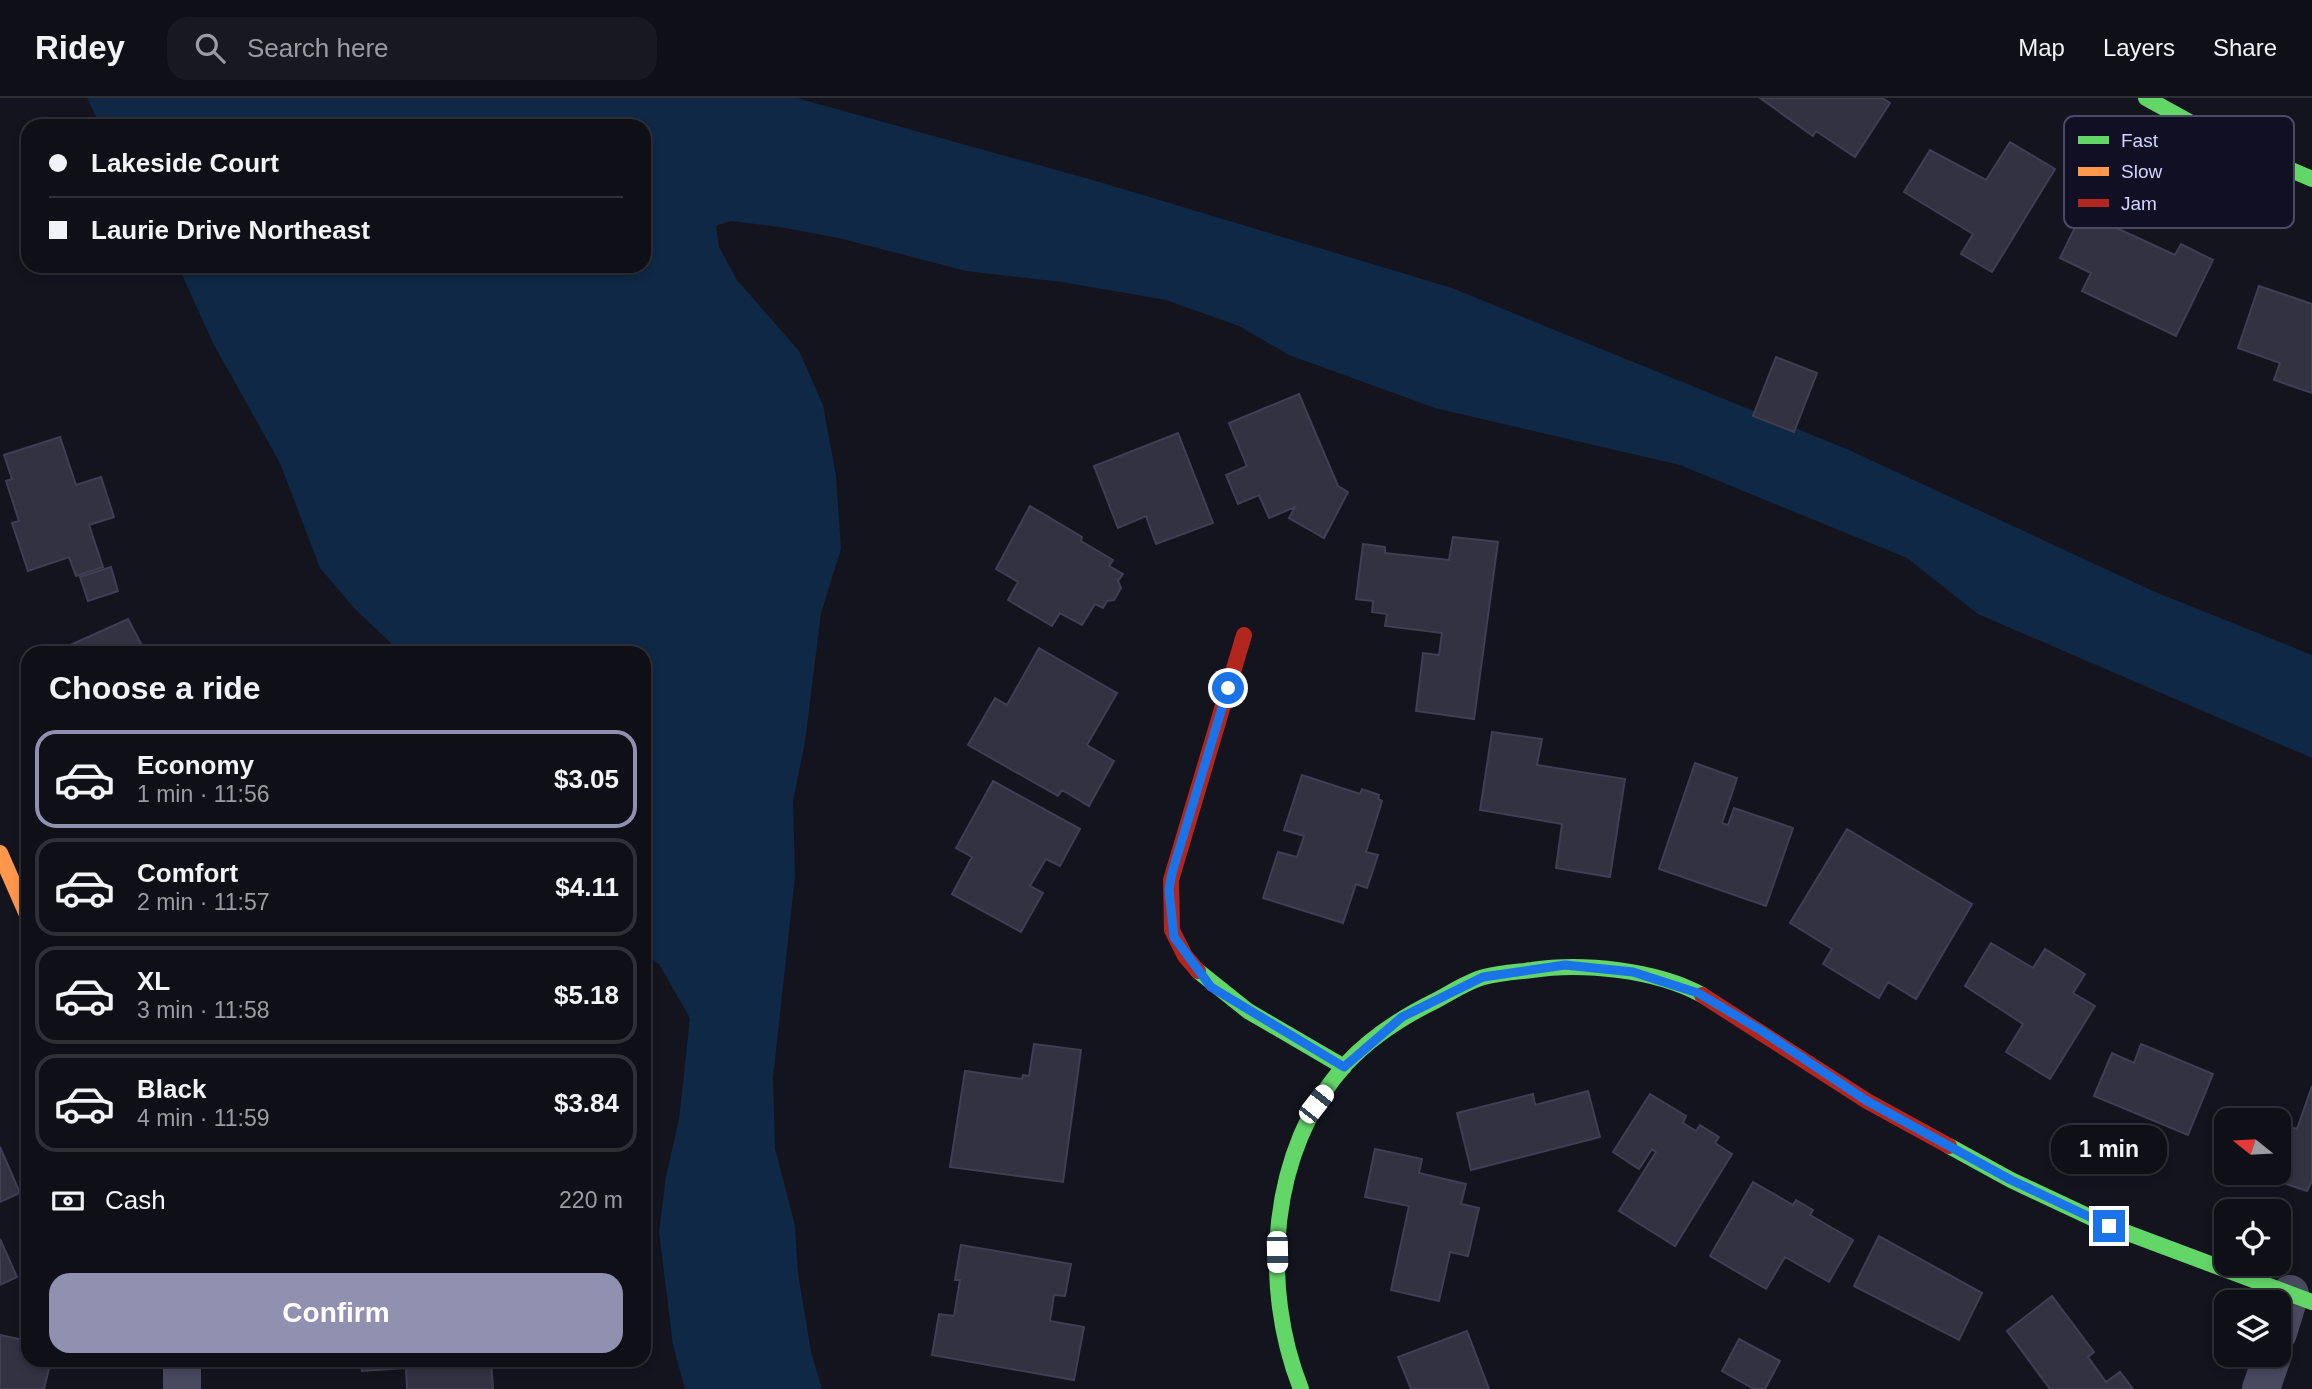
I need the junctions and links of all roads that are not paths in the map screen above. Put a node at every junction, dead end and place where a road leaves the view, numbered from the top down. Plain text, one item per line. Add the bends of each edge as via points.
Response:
1 (2146, 98) edge
2 (2179, 116) edge
3 (2294, 171) edge
4 (2312, 179) edge
5 (1244, 635) dead end
6 (0, 853) edge
7 (21, 900) edge
8 (1344, 1067) junction
9 (2301, 1298) edge
10 (2291, 1313) edge
11 (182, 1367) edge
12 (2269, 1367) edge
13 (182, 1389) edge
14 (1301, 1389) edge
15 (2261, 1389) edge

1 - 2 street
3 - 4 street
5 - 8 street via 1172,873 1169,890 1174,937 1211,987
6 - 7 street
8 - 9 street via 1402,1017 1483,977 1565,965 1633,972 1698,993 1867,1101 2011,1180 2109,1226
8 - 14 street via 1316,1104 1287,1175 1277,1252 1278,1306 1289,1359
9 - 10 street
11 - 13 street
12 - 15 street

